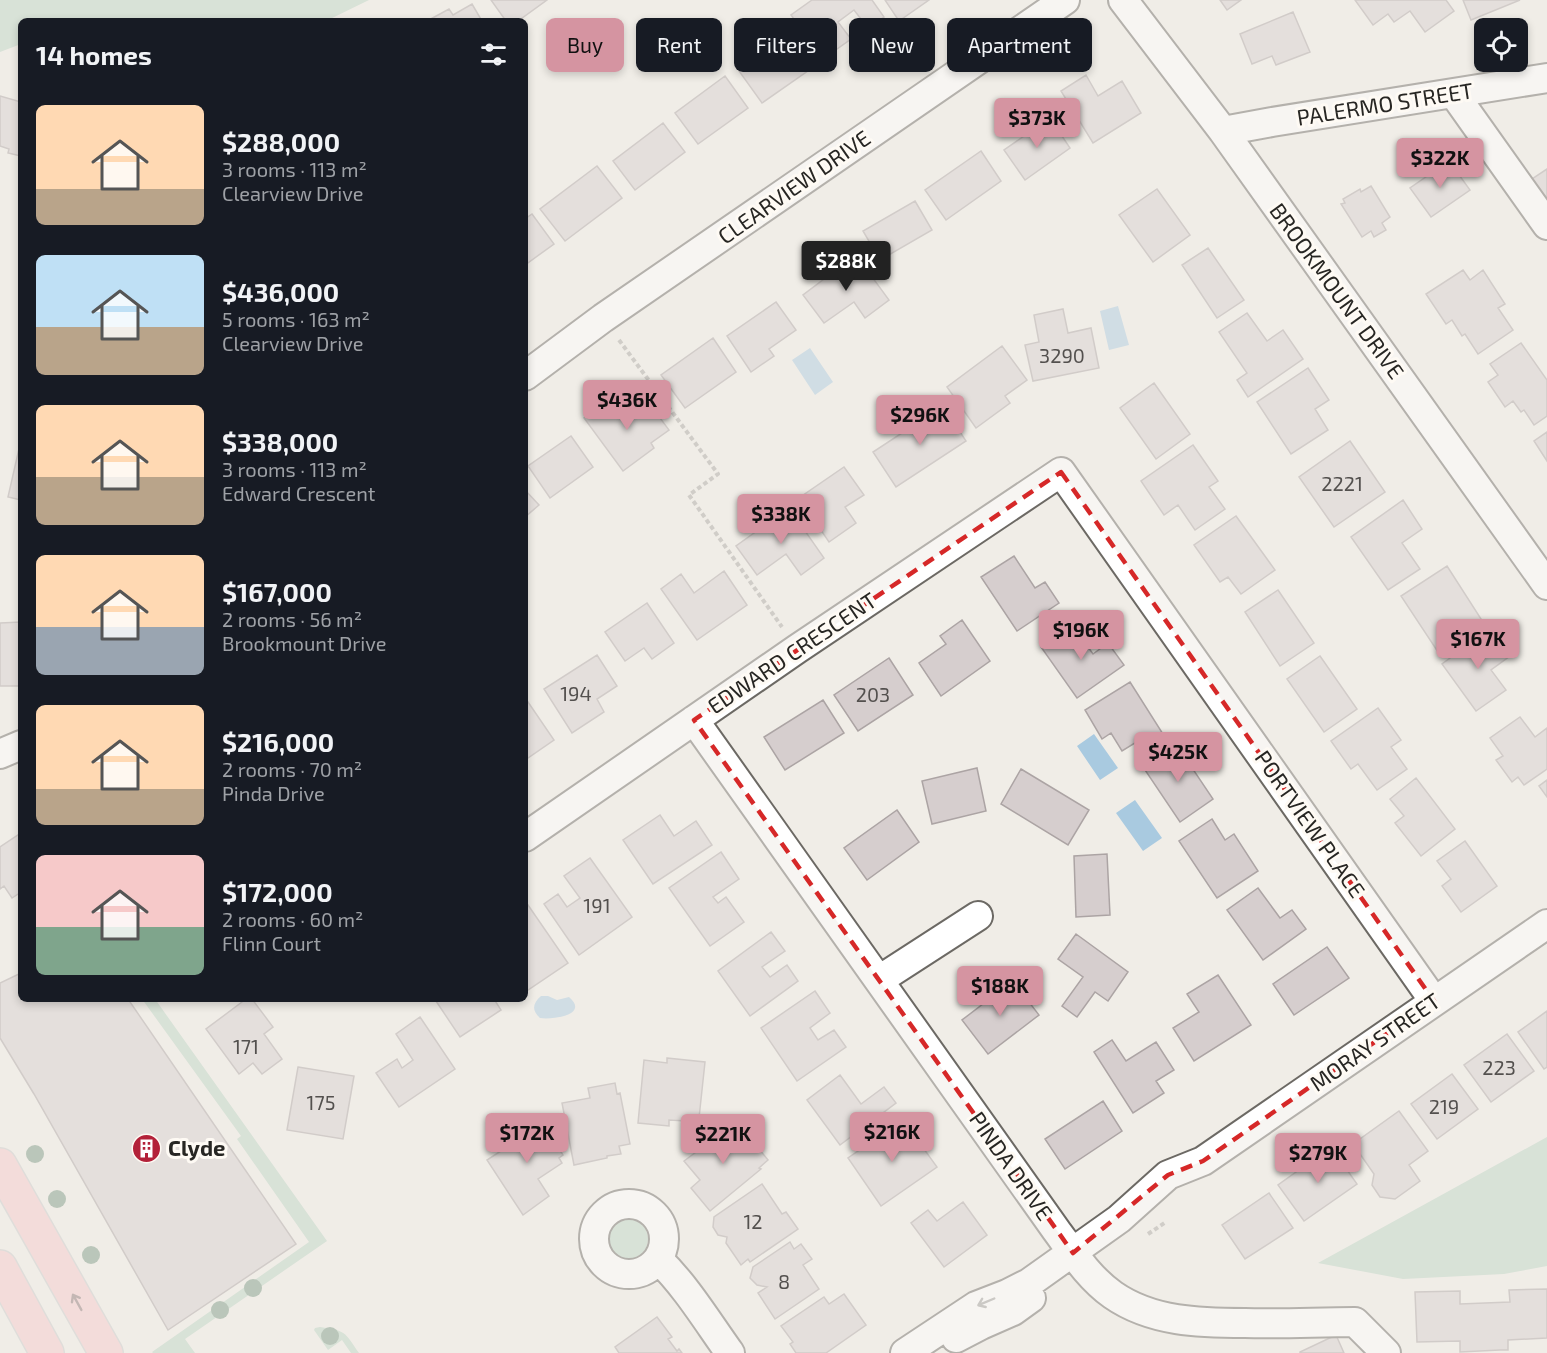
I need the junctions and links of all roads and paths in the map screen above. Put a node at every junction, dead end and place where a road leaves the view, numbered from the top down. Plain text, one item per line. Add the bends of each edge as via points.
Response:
1 (1065, 0) edge
2 (1123, 0) edge
3 (1547, 78) edge
4 (1454, 94) junction
5 (1223, 131) junction
6 (1547, 225) edge
7 (603, 318) junction
8 (528, 374) edge
9 (1061, 472) joint
10 (1547, 585) edge
11 (786, 633) dead end
12 (694, 720) junction
13 (18, 746) edge
14 (0, 754) edge
15 (528, 835) edge
16 (978, 916) dead end
17 (1547, 924) edge
18 (879, 980) junction
19 (1434, 1001) junction
20 (0, 1165) edge
21 (1077, 1258) junction
22 (657, 1259) dead end
23 (0, 1267) edge
24 (47, 1353) edge
25 (106, 1353) edge
26 (730, 1353) edge
27 (905, 1353) edge
28 (934, 1353) edge
29 (1386, 1353) edge

1 - 7 street, CLEARVIEW DRIVE
2 - 5 street, BROOKMOUNT DRIVE
3 - 4 street, PALERMO STREET
4 - 5 street, PALERMO STREET
4 - 6 street
5 - 10 street, BROOKMOUNT DRIVE
7 - 8 street, CLEARVIEW DRIVE
7 - 11 path via 718,474 689,495
9 - 12 street, EDWARD CRESCENT
9 - 19 street, PORTVIEW PLACE
12 - 15 street, EDWARD CRESCENT
12 - 18 street, PINDA DRIVE
13 - 14 street
16 - 18 street
17 - 19 street, MORAY STREET
18 - 21 street, PINDA DRIVE
19 - 21 street, MORAY STREET via 1203,1161 1168,1175
25 -> 20 main road
21 -> 27 street, MORAY STREET via 1019,1289 976,1306
21 - 28 street, MORAY STREET via 1013,1311
21 - 29 street, PINDA DRIVE via 1115,1296 1150,1313 1201,1323 1355,1322
22 - 26 street via 684,1288
23 - 24 main road

